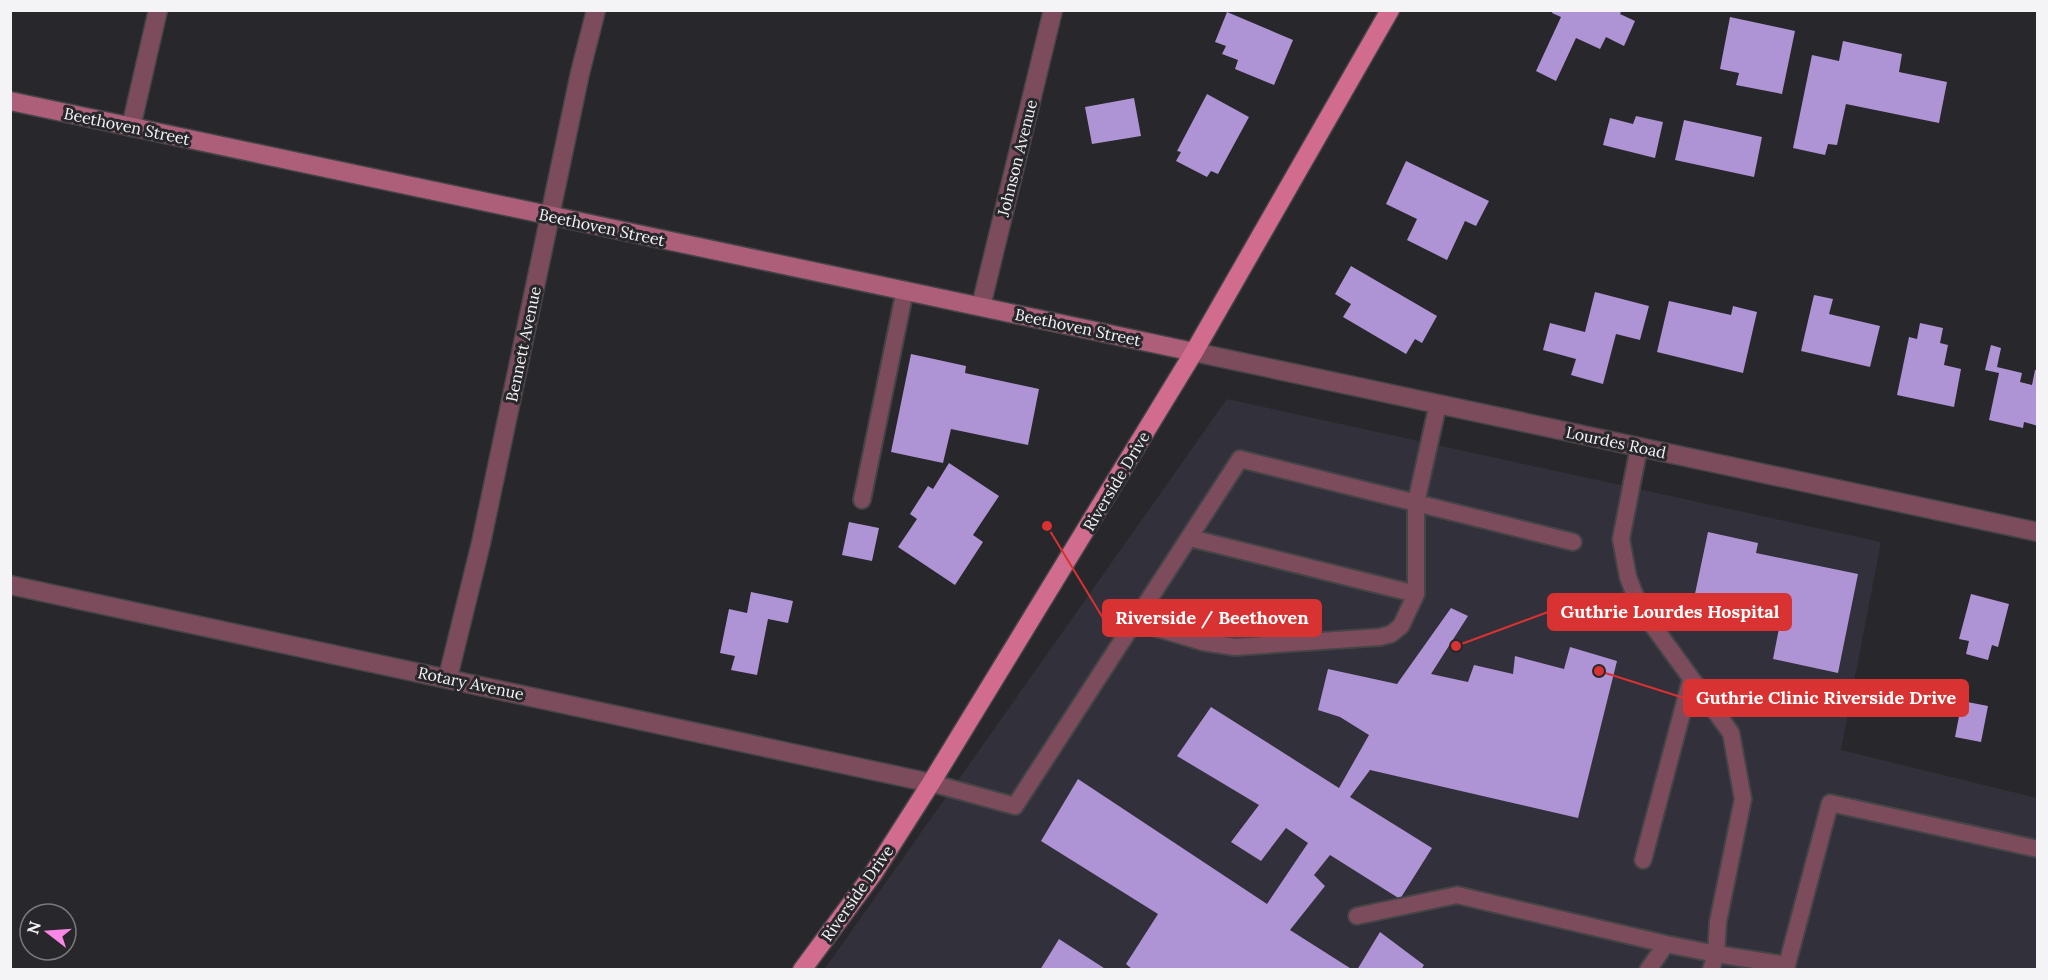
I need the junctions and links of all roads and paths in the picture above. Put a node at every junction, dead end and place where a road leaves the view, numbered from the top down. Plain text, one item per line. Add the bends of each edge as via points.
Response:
1 (158, 10) edge
2 (596, 10) edge
3 (1053, 10) edge
4 (1390, 10) edge
5 (10, 101) edge
6 (131, 127) junction
7 (550, 216) junction
8 (905, 290) junction
9 (981, 306) junction
10 (1194, 352) junction
11 (1438, 404) junction
12 (1639, 447) junction
13 (862, 500) dead end
14 (1416, 503) junction
15 (2037, 532) edge
16 (1190, 538) junction
17 (1573, 542) dead end
18 (10, 585) edge
19 (1416, 594) junction
20 (1136, 622) junction
21 (448, 677) junction
22 (1691, 679) junction
23 (931, 783) junction
24 (2037, 849) edge
25 (1643, 860) dead end
26 (1358, 916) dead end
27 (1666, 944) junction
28 (1714, 962) edge
29 (1787, 967) edge
30 (802, 969) edge
31 (1648, 969) edge

1 - 6 street
2 - 7 street, Bennett Avenue
3 - 9 street, Johnson Avenue
4 - 10 main road, Riverside Drive
5 - 6 street, Beethoven Street
6 - 7 street, Beethoven Street
7 - 8 street, Beethoven Street
7 - 21 street, Bennett Avenue via 481,543
8 - 9 street, Beethoven Street
8 - 13 lane
9 - 10 street, Beethoven Street
10 - 11 street, Lourdes Road
10 - 23 main road, Riverside Drive
11 - 12 street, Lourdes Road
11 - 14 lane
12 - 15 street, Lourdes Road
12 - 22 lane via 1622,539 1628,577 1640,608
14 - 16 lane via 1240,459
14 - 17 lane
14 - 19 lane
16 - 19 lane
16 - 20 lane
18 - 21 street, Rotary Avenue
19 - 20 lane via 1401,626 1380,637 1235,647
20 - 23 lane via 1015,806
21 - 23 street, Rotary Avenue
22 - 25 lane
22 - 28 lane via 1731,733 1743,799 1718,922
23 - 30 main road, Riverside Drive via 873,874
24 - 29 lane via 1830,803
26 - 27 lane via 1457,895
27 - 28 lane
27 - 31 lane
28 - 29 lane

